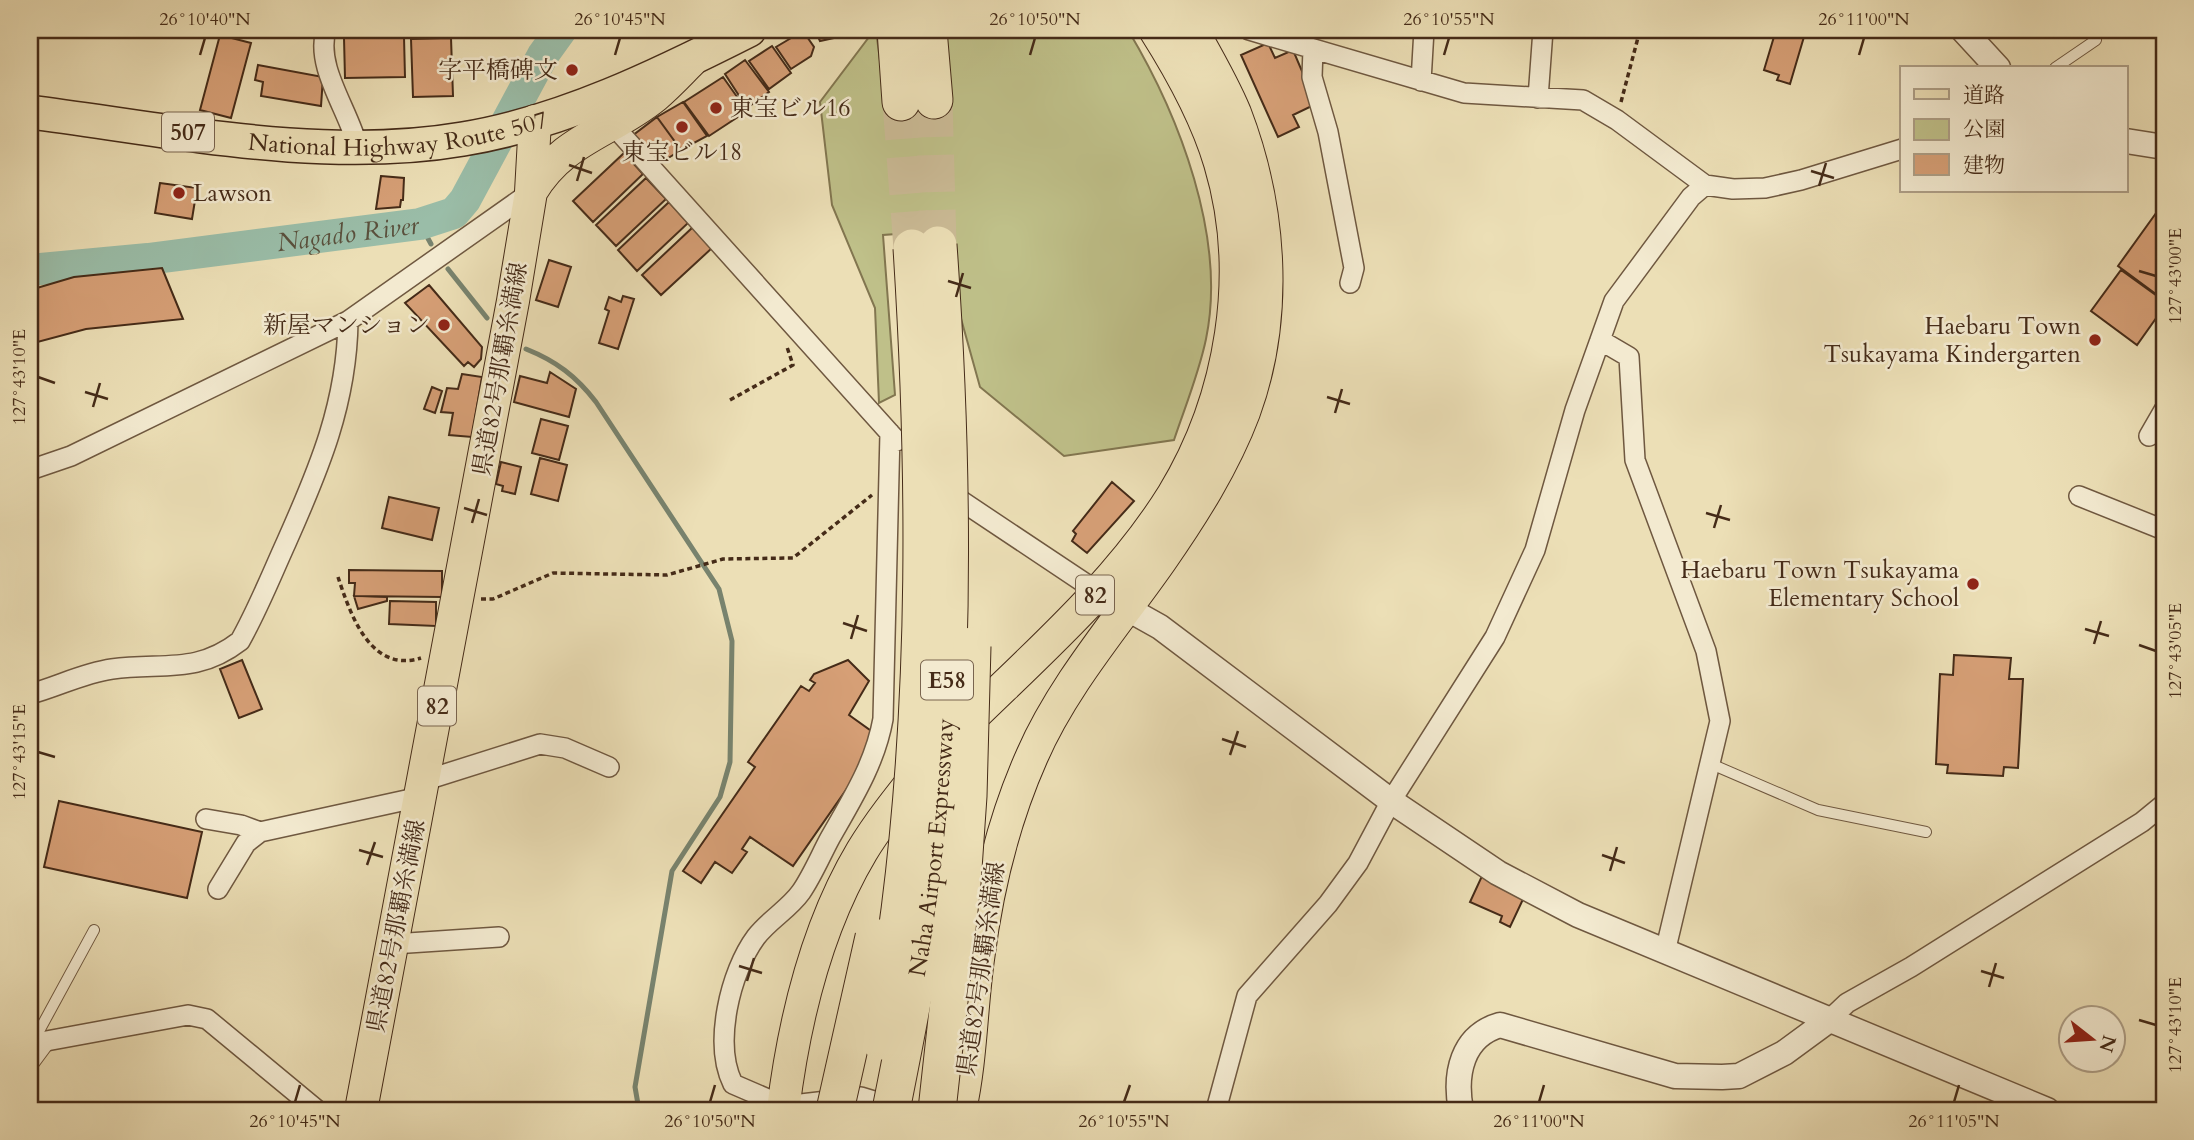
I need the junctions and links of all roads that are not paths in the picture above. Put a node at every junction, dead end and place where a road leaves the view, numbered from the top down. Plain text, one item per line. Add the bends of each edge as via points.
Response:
1 (326, 30) edge
2 (749, 30) edge
3 (896, 30) edge
4 (928, 30) edge
5 (1155, 30) edge
6 (1192, 30) edge
7 (1249, 30) edge
8 (1424, 30) edge
9 (1543, 30) edge
10 (1963, 30) edge
11 (2096, 40) dead end
12 (1313, 49) junction
13 (695, 58) junction
14 (1996, 66) edge
15 (2057, 66) edge
16 (1421, 82) junction
17 (1538, 98) junction
18 (30, 112) edge
19 (533, 122) junction
20 (612, 124) junction
21 (2128, 141) edge
22 (2164, 147) edge
23 (358, 148) junction
24 (1900, 150) edge
25 (1705, 184) junction
26 (531, 192) junction
27 (925, 247) tunnel mouth
28 (1350, 283) dead end
29 (348, 321) junction
30 (1600, 340) junction
31 (933, 366) junction
32 (2164, 410) edge
33 (890, 433) junction
34 (2149, 436) dead end
35 (30, 470) edge
36 (2079, 496) dead end
37 (2164, 530) edge
38 (1098, 592) junction
39 (1126, 608) junction
40 (30, 694) edge
41 (1712, 764) junction
42 (609, 767) dead end
43 (421, 789) junction
44 (1391, 801) junction
45 (2164, 804) edge
46 (206, 819) dead end
47 (260, 832) junction
48 (1926, 832) dead end
49 (218, 888) dead end
50 (94, 930) dead end
51 (499, 937) dead end
52 (393, 944) junction
53 (1665, 951) junction
54 (1829, 1020) junction
55 (37, 1044) edge
56 (30, 1069) edge
57 (784, 1108) edge
58 (317, 1110) edge
59 (361, 1110) edge
60 (835, 1110) edge
61 (866, 1110) edge
62 (891, 1110) edge
63 (904, 1110) edge
64 (936, 1110) edge
65 (960, 1110) edge
66 (1216, 1110) edge
67 (1461, 1110) edge
68 (2047, 1110) edge

1 - 23 street via 323,58
2 - 13 highway, National Highway Route 507 / 507
3 - 4 highway via 918,101
5 - 38 main road, 82 via 1203,118 1221,164 1235,282 1229,351 1215,405 1179,484
6 - 39 main road, 県道82号那覇糸満線 / 82 via 1235,114 1256,187 1266,254 1264,321 1254,378 1233,440 1196,508
7 - 12 street
8 - 16 street
9 - 17 street
10 - 14 street
11 - 15 lane
12 - 16 street
12 - 28 street via 1312,77 1328,132 1354,268
13 - 19 highway, National Highway Route 507 / 507
13 - 20 main road via 655,96
16 - 17 street via 1464,93
17 - 25 street via 1583,100
18 - 23 highway, National Highway Route 507 / 507 via 307,147
19 - 23 highway, National Highway Route 507 / 507 via 465,139
19 - 26 main road, 県道82号那覇糸満線 / 82
20 - 26 main road via 552,161
20 - 33 street
21 - 22 street
24 - 25 street via 1765,188
25 - 30 street via 1614,301
26 - 29 street
26 - 43 main road, 県道82号那覇糸満線 / 82
27 - 31 highway, Naha Airport Expressway / E58, bridge
29 - 35 street via 71,456
29 - 40 street via 348,348 323,460 240,641 207,661 113,669
30 - 41 street via 1629,357 1634,460 1706,651 1720,721
30 - 44 street via 1529,562 1495,637
31 - 60 highway, bridge via 888,847 876,927
31 - 61 highway, Naha Airport Expressway / E58, bridge via 913,806 886,1013
31 - 62 highway, Naha Airport Expressway / E58, bridge via 947,678 936,839 914,995
31 - 64 highway, bridge via 971,583 972,677 962,883
32 - 34 street
33 - 38 street via 935,483
33 - 57 street via 879,742 801,892 755,938 730,995 724,1030 726,1069 733,1084
36 - 37 street
38 - 39 street
38 - 57 main road, 82 via 935,753 862,852 817,948
39 - 44 street via 1160,628
39 - 65 main road, 県道82号那覇糸満線 / 82 via 1061,701 1012,802 989,888
41 - 48 lane via 1818,810
41 - 53 street
42 - 43 street via 565,748 540,744
43 - 47 street
43 - 52 main road, 県道82号那覇糸満線 / 82
44 - 53 street via 1498,873 1578,915
44 - 66 street via 1358,863 1328,904 1247,996
45 - 54 street via 2142,822 1847,1003
46 - 47 street
47 - 49 street via 246,843
50 - 55 lane
51 - 52 street
52 - 59 main road, 県道82号那覇糸満線 / 82
53 - 54 street
54 - 67 street via 1784,1053 1739,1076 1722,1077 1675,1076 1500,1025 1472,1040 1463,1055 1458,1093
54 - 68 street
55 - 56 lane
55 - 58 street via 188,1015 207,1019
57 - 63 street via 861,1097

